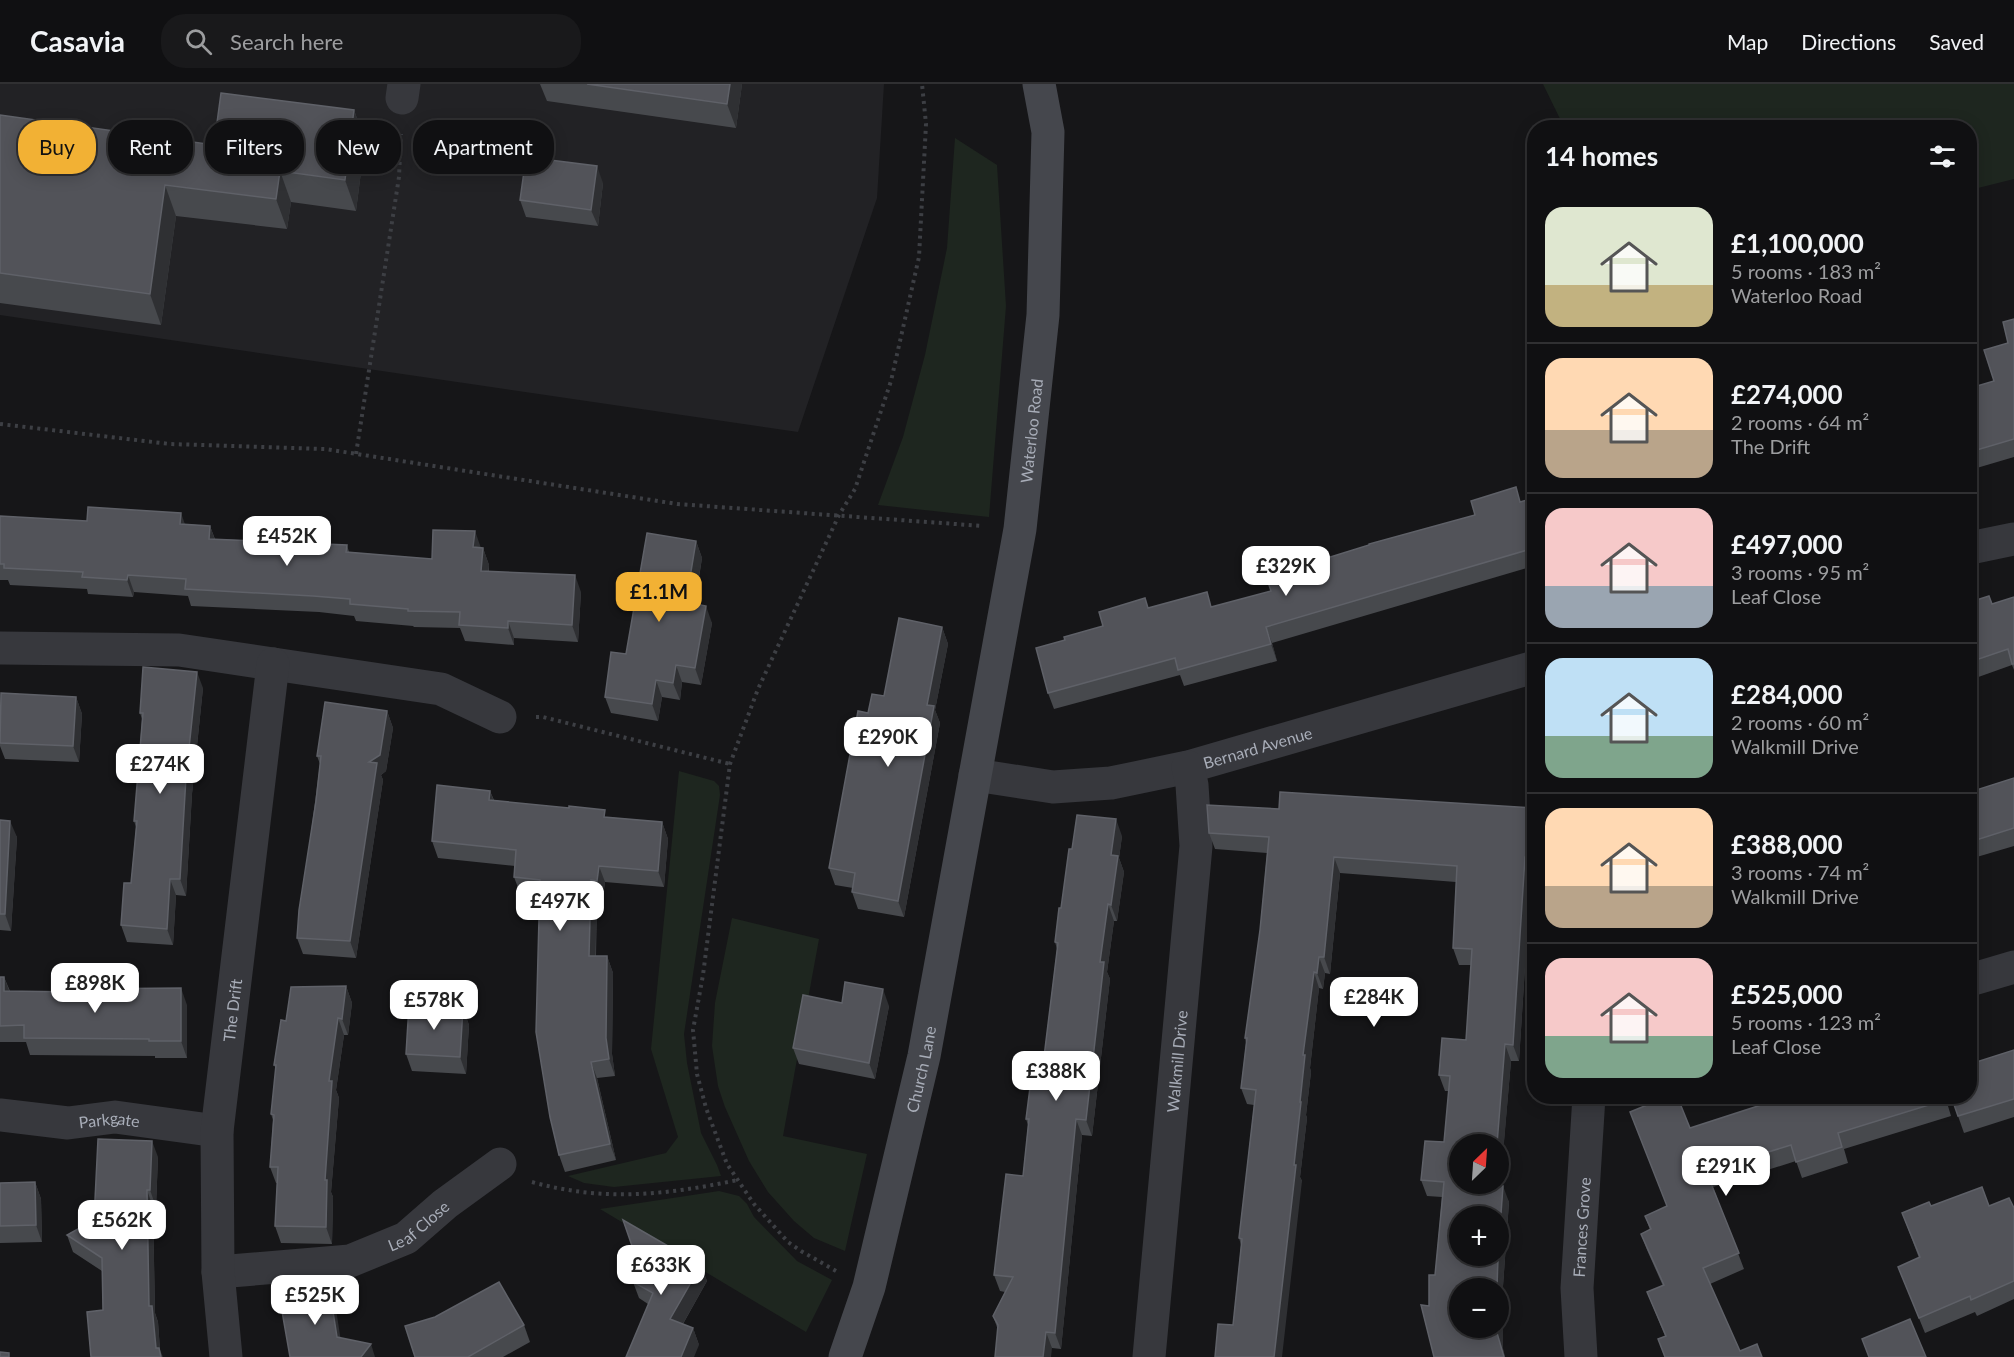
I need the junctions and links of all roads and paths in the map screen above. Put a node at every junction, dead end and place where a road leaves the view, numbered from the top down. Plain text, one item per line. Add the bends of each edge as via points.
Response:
1 (922, 84) edge
2 (1039, 84) edge
3 (403, 91) edge
4 (0, 424) edge
5 (356, 454) junction
6 (839, 515) junction
7 (1020, 529) junction
8 (2014, 538) edge
9 (1977, 546) edge
10 (0, 648) edge
11 (273, 664) junction
12 (1527, 669) edge
13 (500, 717) joint
14 (730, 764) junction
15 (1188, 767) junction
16 (975, 775) junction
17 (2014, 967) edge
18 (1977, 978) edge
19 (1588, 1104) edge
20 (0, 1114) edge
21 (216, 1131) junction
22 (500, 1164) joint
23 (738, 1180) junction
24 (838, 1271) dead end
25 (218, 1272) junction
26 (226, 1357) edge
27 (845, 1357) edge
28 (1149, 1357) edge
29 (1581, 1357) edge

1 - 6 path via 926,124 919,257 891,381 855,489
2 - 7 street, Waterloo Road via 1048,132 1043,315
3 - 5 path via 399,177
4 - 5 path via 170,444 325,449
5 - 6 path via 677,504
6 - 7 path
6 - 14 path via 758,688
7 - 16 street, Waterloo Road
8 - 9 street
10 - 11 street via 179,650
11 - 13 street via 441,689
11 - 21 street, The Drift
12 - 15 street, Bernard Avenue
13 - 14 path via 543,717
14 - 23 path via 693,1030 697,1074 706,1108 727,1164
15 - 16 street, Bernard Avenue via 1112,783 1053,787
15 - 28 street, Walkmill Drive via 1196,846
16 - 27 street, Church Lane via 924,1056 869,1287
17 - 18 street
19 - 29 street, Frances Grove via 1577,1288
20 - 21 street, Parkgate via 68,1124 115,1118
21 - 25 street, The Drift
22 - 23 path via 530,1181 596,1195 624,1196
22 - 25 street, Leaf Close via 406,1238 351,1261
23 - 24 path via 788,1242
25 - 26 street, The Drift

